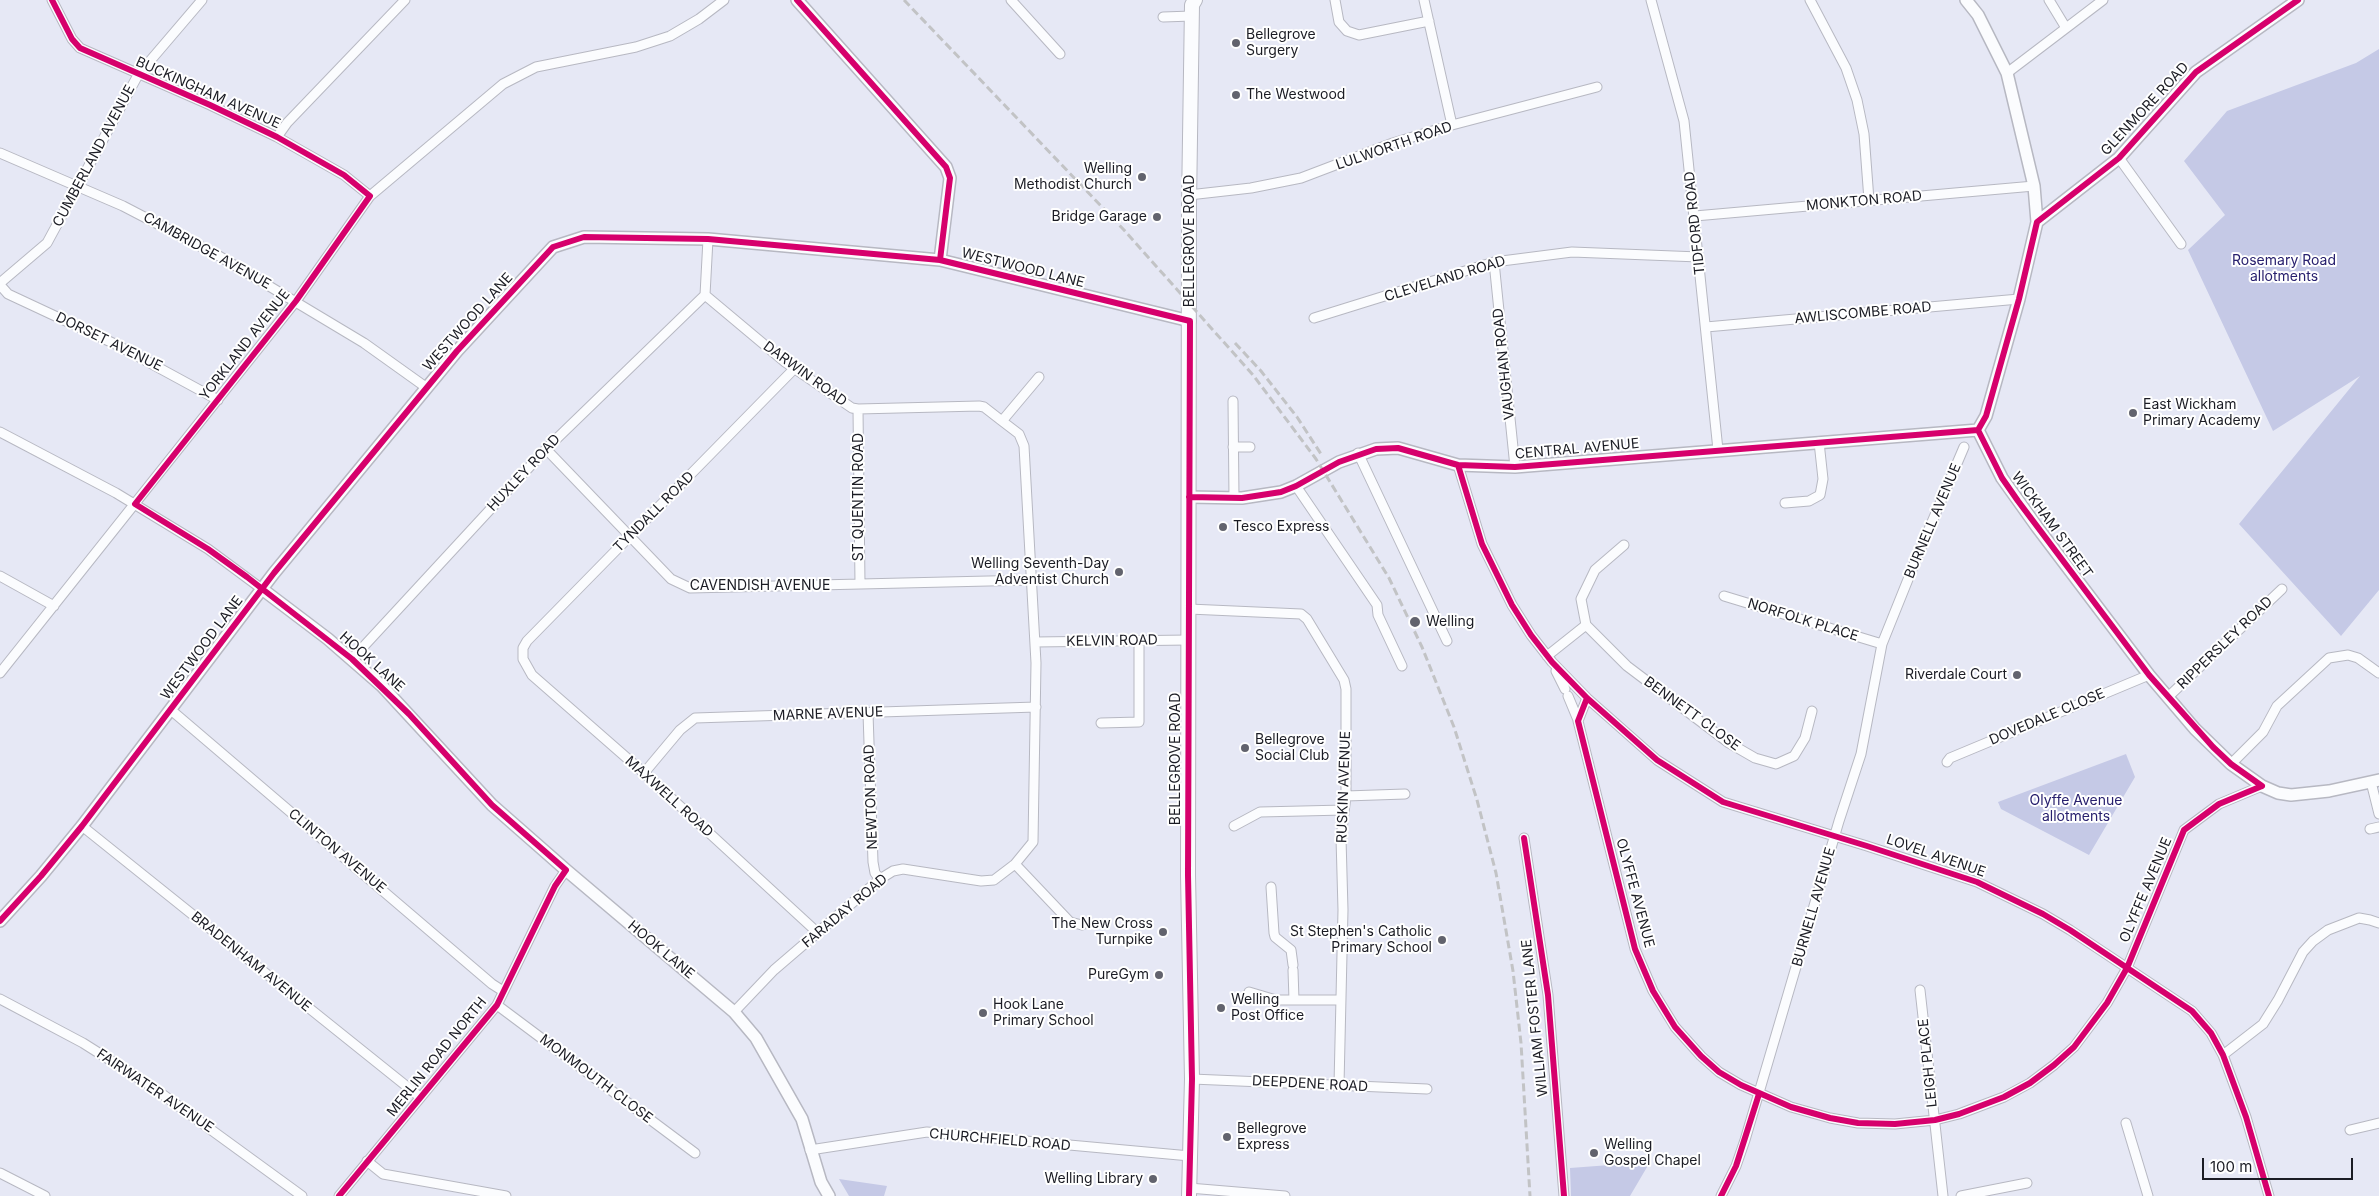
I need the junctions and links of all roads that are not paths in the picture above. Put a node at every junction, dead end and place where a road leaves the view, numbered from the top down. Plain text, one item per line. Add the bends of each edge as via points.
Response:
1 (52, 0) edge
2 (202, 0) edge
3 (405, 0) edge
4 (724, 0) edge
5 (797, 0) edge
6 (1012, 0) edge
7 (1335, 0) edge
8 (1424, 0) edge
9 (1651, 0) edge
10 (1810, 0) edge
11 (1966, 0) edge
12 (2049, 0) edge
13 (2103, 0) edge
14 (2298, 0) edge
15 (1192, 5) edge
16 (1163, 17) dead end
17 (1429, 21) junction
18 (2066, 28) junction
19 (1060, 54) dead end
20 (2007, 73) junction
21 (138, 75) junction
22 (1597, 87) dead end
23 (1452, 125) junction
24 (277, 137) junction
25 (0, 153) edge
26 (2119, 158) junction
27 (78, 186) junction
28 (2034, 186) junction
29 (1189, 195) junction
30 (370, 196) junction
31 (1869, 200) junction
32 (1695, 216) junction
33 (2037, 222) junction
34 (708, 239) junction
35 (2181, 244) dead end
36 (1699, 257) junction
37 (940, 260) junction
38 (1494, 262) junction
39 (0, 284) edge
40 (705, 295) junction
41 (2020, 299) junction
42 (296, 301) junction
43 (1314, 318) dead end
44 (1190, 321) junction
45 (1706, 327) junction
46 (794, 369) junction
47 (1038, 377) dead end
48 (427, 388) junction
49 (218, 400) junction
50 (1233, 401) dead end
51 (858, 409) junction
52 (1002, 421) junction
53 (1978, 430) junction
54 (0, 432) edge
55 (1819, 442) junction
56 (1233, 447) junction
57 (1250, 447) dead end
58 (1964, 448) dead end
59 (546, 449) junction
60 (1718, 450) junction
61 (1358, 453) junction
62 (1458, 465) junction
63 (1515, 467) junction
64 (1296, 486) junction
65 (1189, 497) junction
66 (1234, 498) junction
67 (1785, 503) dead end
68 (135, 504) junction
69 (631, 536) junction
70 (1624, 545) dead end
71 (0, 576) edge
72 (1031, 580) junction
73 (860, 584) junction
74 (262, 589) junction
75 (2282, 589) dead end
76 (1724, 596) dead end
77 (54, 606) junction
78 (1190, 609) junction
79 (1586, 625) junction
80 (1189, 640) junction
81 (1139, 641) junction
82 (1447, 641) dead end
83 (1035, 642) junction
84 (1882, 644) junction
85 (352, 659) junction
86 (523, 659) joint
87 (1550, 659) junction
88 (1402, 666) dead end
89 (0, 673) edge
90 (2379, 673) edge
91 (2149, 675) junction
92 (2168, 697) junction
93 (1587, 698) junction
94 (1036, 707) junction
95 (171, 710) junction
96 (1812, 711) dead end
97 (868, 713) junction
98 (1578, 721) junction
99 (1100, 723) dead end
100 (1947, 762) dead end
101 (2231, 764) junction
102 (644, 773) junction
103 (2375, 781) edge
104 (2262, 786) junction
105 (1405, 794) dead end
106 (1346, 796) junction
107 (1344, 810) junction
108 (2379, 814) edge
109 (82, 826) junction
110 (1234, 826) dead end
111 (1834, 836) junction
112 (1524, 838) dead end
113 (1016, 864) junction
114 (566, 870) junction
115 (880, 879) junction
116 (1271, 887) dead end
117 (0, 921) edge
118 (2379, 923) edge
119 (1082, 925) dead end
120 (818, 933) junction
121 (2127, 968) junction
122 (1920, 990) dead end
123 (504, 991) junction
124 (1249, 992) dead end
125 (0, 999) edge
126 (1294, 1000) junction
127 (1341, 1000) junction
128 (496, 1005) junction
129 (734, 1012) junction
130 (2223, 1054) junction
131 (1192, 1079) junction
132 (1339, 1085) junction
133 (1427, 1089) dead end
134 (1759, 1094) junction
135 (420, 1098) junction
136 (1935, 1120) junction
137 (2126, 1123) dead end
138 (2379, 1123) edge
139 (2350, 1130) dead end
140 (810, 1150) junction
141 (695, 1153) dead end
142 (1190, 1156) junction
143 (367, 1161) junction
144 (0, 1173) edge
145 (2027, 1183) dead end
146 (1189, 1192) edge
147 (45, 1196) edge
148 (302, 1196) edge
149 (339, 1196) edge
150 (506, 1196) edge
151 (828, 1196) edge
152 (1285, 1196) edge
153 (1564, 1196) edge
154 (1721, 1196) edge
155 (1943, 1196) edge
156 (1962, 1196) edge
157 (2148, 1196) edge
158 (2269, 1196) edge

1 - 21 street, BUCKINGHAM AVENUE via 80,48
2 - 21 street, CUMBERLAND AVENUE
3 - 24 street
4 - 30 street, YORKLAND AVENUE via 670,36 536,67 503,84
5 - 37 street via 946,167 950,178
6 - 19 street
7 - 17 street via 1339,22 1347,31 1358,35
8 - 17 street
9 - 32 street, TIDFORD ROAD via 1684,120
10 - 31 street via 1846,68 1858,100
11 - 20 street via 1978,15
12 - 18 street
13 - 18 street
14 - 26 street, GLENMORE ROAD via 2196,72
15 - 16 street
15 - 29 main road, BELLEGROVE ROAD
17 - 23 street
18 - 20 street
20 - 28 street
21 - 24 street, BUCKINGHAM AVENUE
21 - 27 street, CUMBERLAND AVENUE
22 - 23 street, LULWORTH ROAD
23 - 29 street, LULWORTH ROAD via 1393,143 1301,178
24 - 30 street, BUCKINGHAM AVENUE via 344,175
25 - 27 street, CAMBRIDGE AVENUE
26 - 33 street, GLENMORE ROAD
26 - 35 street
27 - 39 street, CUMBERLAND AVENUE via 47,243
27 - 42 street, CAMBRIDGE AVENUE via 159,223
28 - 31 street, MONKTON ROAD
28 - 33 street
29 - 44 main road, BELLEGROVE ROAD
30 - 42 street, YORKLAND AVENUE
31 - 32 street, MONKTON ROAD
32 - 36 street, TIDFORD ROAD
33 - 41 street
34 - 37 street, WESTWOOD LANE
34 - 40 street
34 - 48 street, WESTWOOD LANE via 584,237 553,247 469,337
36 - 38 street, CLEVELAND ROAD via 1572,252
36 - 45 street, TIDFORD ROAD
37 - 44 street, WESTWOOD LANE
38 - 43 street, CLEVELAND ROAD
38 - 63 street, VAUGHAN ROAD
39 - 49 street, DORSET AVENUE via 8,294 115,344
40 - 46 street, DARWIN ROAD
40 - 59 street, HUXLEY ROAD
41 - 45 street, AWLISCOMBE ROAD
41 - 53 street via 1986,416
42 - 48 street, CAMBRIDGE AVENUE via 364,343
42 - 49 street, YORKLAND AVENUE
44 - 65 main road, BELLEGROVE ROAD
45 - 60 street, TIDFORD ROAD
46 - 51 street, DARWIN ROAD via 848,406
46 - 69 street, TYNDALL ROAD
47 - 52 street
48 - 74 street, WESTWOOD LANE
49 - 68 street, YORKLAND AVENUE
50 - 56 street
51 - 52 street, DARWIN ROAD via 979,406
51 - 73 street, ST QUENTIN ROAD
52 - 72 street, DARWIN ROAD via 1019,434 1024,446
53 - 55 street, CENTRAL AVENUE
53 - 91 street, WICKHAM STREET via 2002,478 2018,501
54 - 68 street, HOOK LANE
55 - 60 street, CENTRAL AVENUE
55 - 67 street via 1823,479 1820,495 1810,501
56 - 57 street
56 - 66 street
58 - 84 street, BURNELL AVENUE
59 - 69 street, CAVENDISH AVENUE
59 - 85 street, HUXLEY ROAD
60 - 63 street, CENTRAL AVENUE
61 - 62 street, CENTRAL AVENUE via 1398,448
61 - 64 street, CENTRAL AVENUE
61 - 82 street
62 - 63 street, CENTRAL AVENUE
62 - 87 street, LOVEL AVENUE via 1494,572 1521,620
64 - 66 street, CENTRAL AVENUE via 1263,496
64 - 88 street via 1377,606 1378,615
65 - 66 street, CENTRAL AVENUE
65 - 78 main road, BELLEGROVE ROAD
68 - 74 street, HOOK LANE via 208,549
68 - 77 street, YORKLAND AVENUE
69 - 73 street, CAVENDISH AVENUE via 671,579 690,588
69 - 86 street, TYNDALL ROAD via 527,640
70 - 79 street via 1595,570 1580,599
71 - 77 street
72 - 73 street, CAVENDISH AVENUE
72 - 83 street, DARWIN ROAD
74 - 85 street, HOOK LANE
74 - 95 street, WESTWOOD LANE
75 - 92 street, RIPPERSLEY ROAD
76 - 84 street, NORFOLK PLACE
77 - 89 street, YORKLAND AVENUE
78 - 80 main road, BELLEGROVE ROAD
78 - 106 street, RUSKIN AVENUE via 1296,613 1307,619 1344,680 1346,689
79 - 87 street
79 - 96 street, BENNETT CLOSE via 1627,666 1721,738 1755,758 1776,764 1794,756 1805,738
80 - 81 street, KELVIN ROAD
80 - 131 main road, BELLEGROVE ROAD via 1188,875
81 - 83 street, KELVIN ROAD
81 - 99 street via 1139,722
83 - 94 street, FARADAY ROAD
84 - 111 street, BURNELL AVENUE via 1861,754
85 - 114 street, HOOK LANE via 409,714 492,804
86 - 102 street, MAXWELL ROAD via 532,676
87 - 93 street, LOVEL AVENUE
87 - 98 street, LOVEL AVENUE
90 - 101 street via 2348,655 2328,658 2277,706 2263,732
91 - 92 street, WICKHAM STREET
91 - 100 street, DOVEDALE CLOSE
92 - 101 street, WICKHAM STREET
93 - 98 street
93 - 111 street, LOVEL AVENUE via 1656,760 1723,802
94 - 97 street, MARNE AVENUE
94 - 113 street, FARADAY ROAD via 1035,834 1029,850
95 - 109 street, WESTWOOD LANE
95 - 123 street, CLINTON AVENUE
97 - 102 street, MARNE AVENUE via 695,718 680,730
97 - 115 street, NEWTON ROAD via 873,862
98 - 134 street, OLYFFE AVENUE via 1635,949 1653,991 1675,1027 1701,1056 1720,1072
101 - 104 street, WICKHAM STREET
102 - 120 street, MAXWELL ROAD
103 - 104 street, WICKHAM STREET via 2301,795 2278,793
103 - 108 street, WICKHAM STREET
104 - 121 street, OLYFFE AVENUE via 2219,804 2184,830
105 - 106 street
106 - 107 street, RUSKIN AVENUE
107 - 110 street via 1260,812
107 - 127 street, RUSKIN AVENUE via 1341,838
109 - 117 street, WESTWOOD LANE
109 - 135 street, BRADENHAM AVENUE
111 - 121 street, LOVEL AVENUE via 1977,882 2043,914
111 - 134 street, BURNELL AVENUE
112 - 153 street, WILLIAM FOSTER LANE via 1548,995
113 - 115 street, FARADAY ROAD via 994,880 981,881 903,869
113 - 119 street via 1070,922
114 - 123 street, MERLIN ROAD NORTH
114 - 129 street, HOOK LANE
115 - 120 street, FARADAY ROAD
116 - 126 street via 1275,937 1291,950
118 - 130 street via 2359,918 2328,930 2313,941 2263,1024
120 - 129 street, FARADAY ROAD via 756,987
121 - 130 street, LOVEL AVENUE via 2192,1011 2211,1033
121 - 136 street, OLYFFE AVENUE via 2090,1028 2054,1065 2030,1083 1997,1100
122 - 136 street, LEIGH PLACE
123 - 128 street, MERLIN ROAD NORTH
124 - 126 street via 1276,1000
125 - 148 street, FAIRWATER AVENUE via 83,1043 151,1086
126 - 127 street
127 - 132 street, RUSKIN AVENUE
128 - 135 street, MERLIN ROAD NORTH
128 - 141 street, MONMOUTH CLOSE
129 - 140 street, HOOK LANE via 756,1038 774,1068 802,1119
130 - 158 street, LOVEL AVENUE
131 - 132 street, DEEPDENE ROAD
131 - 142 main road, BELLEGROVE ROAD
132 - 133 street, DEEPDENE ROAD
134 - 136 street, OLYFFE AVENUE via 1830,1118 1858,1123
134 - 154 street, BURNELL AVENUE via 1736,1166
135 - 143 street, MERLIN ROAD NORTH
136 - 155 street, LEIGH PLACE
137 - 157 street
138 - 139 street
140 - 142 street, CHURCHFIELD ROAD via 927,1132
140 - 151 street, HOOK LANE
142 - 146 main road, BELLEGROVE ROAD
143 - 149 street, MERLIN ROAD NORTH
143 - 150 street via 383,1174
144 - 147 street
145 - 156 street
146 - 152 street

